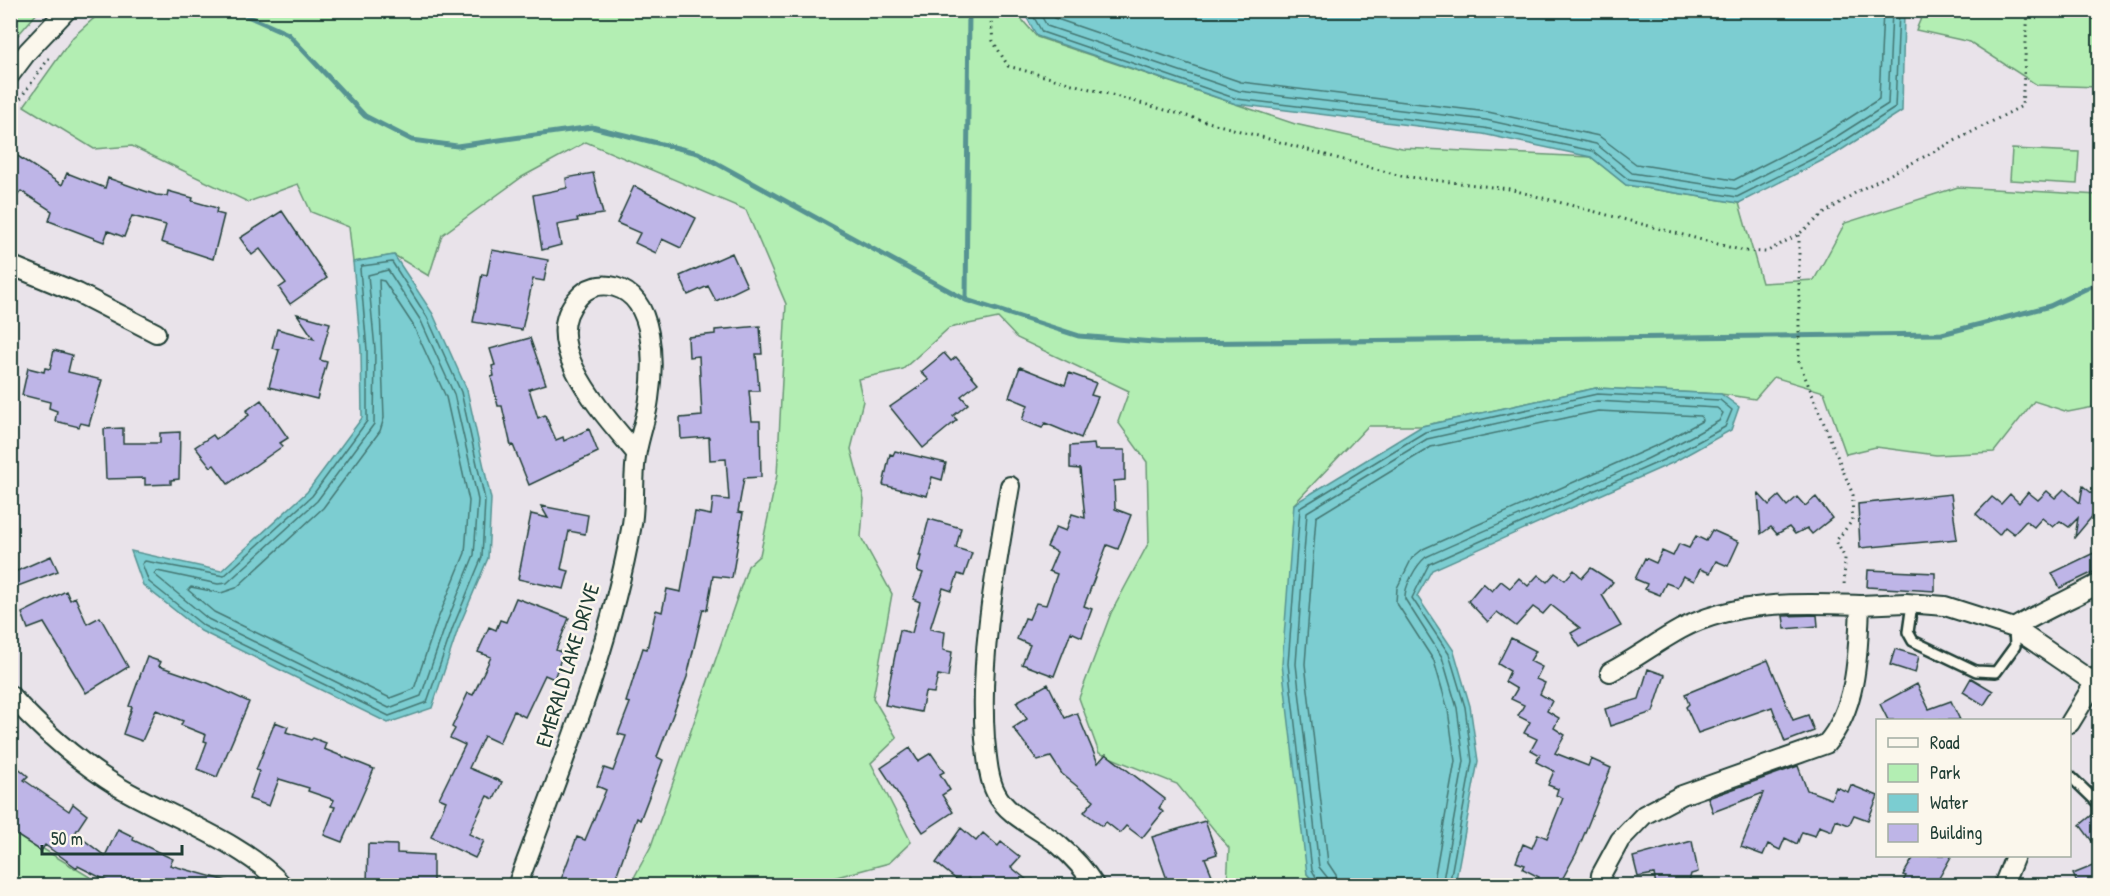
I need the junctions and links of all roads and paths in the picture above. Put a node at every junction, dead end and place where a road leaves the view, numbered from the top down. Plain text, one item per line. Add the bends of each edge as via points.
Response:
1 (90, 10) edge
2 (990, 10) edge
3 (2028, 10) edge
4 (75, 14) edge
5 (56, 49) dead end
6 (10, 75) edge
7 (10, 113) edge
8 (1799, 234) junction
9 (10, 265) edge
10 (156, 333) dead end
11 (636, 453) junction
12 (1010, 486) dead end
13 (2100, 583) edge
14 (1912, 604) junction
15 (1851, 605) junction
16 (2014, 628) junction
17 (1610, 672) dead end
18 (2097, 680) edge
19 (10, 695) edge
20 (2071, 721) edge
21 (2071, 777) edge
22 (2100, 805) edge
23 (2014, 857) edge
24 (283, 885) edge
25 (517, 885) edge
26 (1095, 885) edge
27 (1599, 885) edge
28 (2003, 885) edge

1 - 4 path
2 - 8 path via 993,41 1008,66 1401,176 1509,189 1744,251 1766,252
3 - 8 path via 2022,106 1858,191
4 - 6 street via 28,51
5 - 7 path
8 - 15 path via 1799,362 1853,495 1851,521 1836,541 1845,558
9 - 10 street via 78,293
11 - 11 street, EMERALD LAKE DRIVE via 649,400 650,335 641,309 630,295 616,287 600,285 584,291 566,316 567,349 581,382
11 - 25 street, EMERALD LAKE DRIVE via 633,522 609,623
12 - 26 street via 991,601 983,706 987,757 996,794 1015,814 1059,845
13 - 16 street
14 - 15 street
14 - 16 street via 1945,606
14 - 16 lane via 1908,632 1913,641 1976,671 1996,672 2015,646
15 - 17 street via 1789,603 1732,610 1681,629
15 - 27 street via 1857,657 1850,697 1839,729 1826,744 1682,795 1644,814 1620,840
16 - 18 street
18 - 20 street
19 - 24 street via 75,756 118,786 247,856
21 - 22 lane
23 - 28 street

